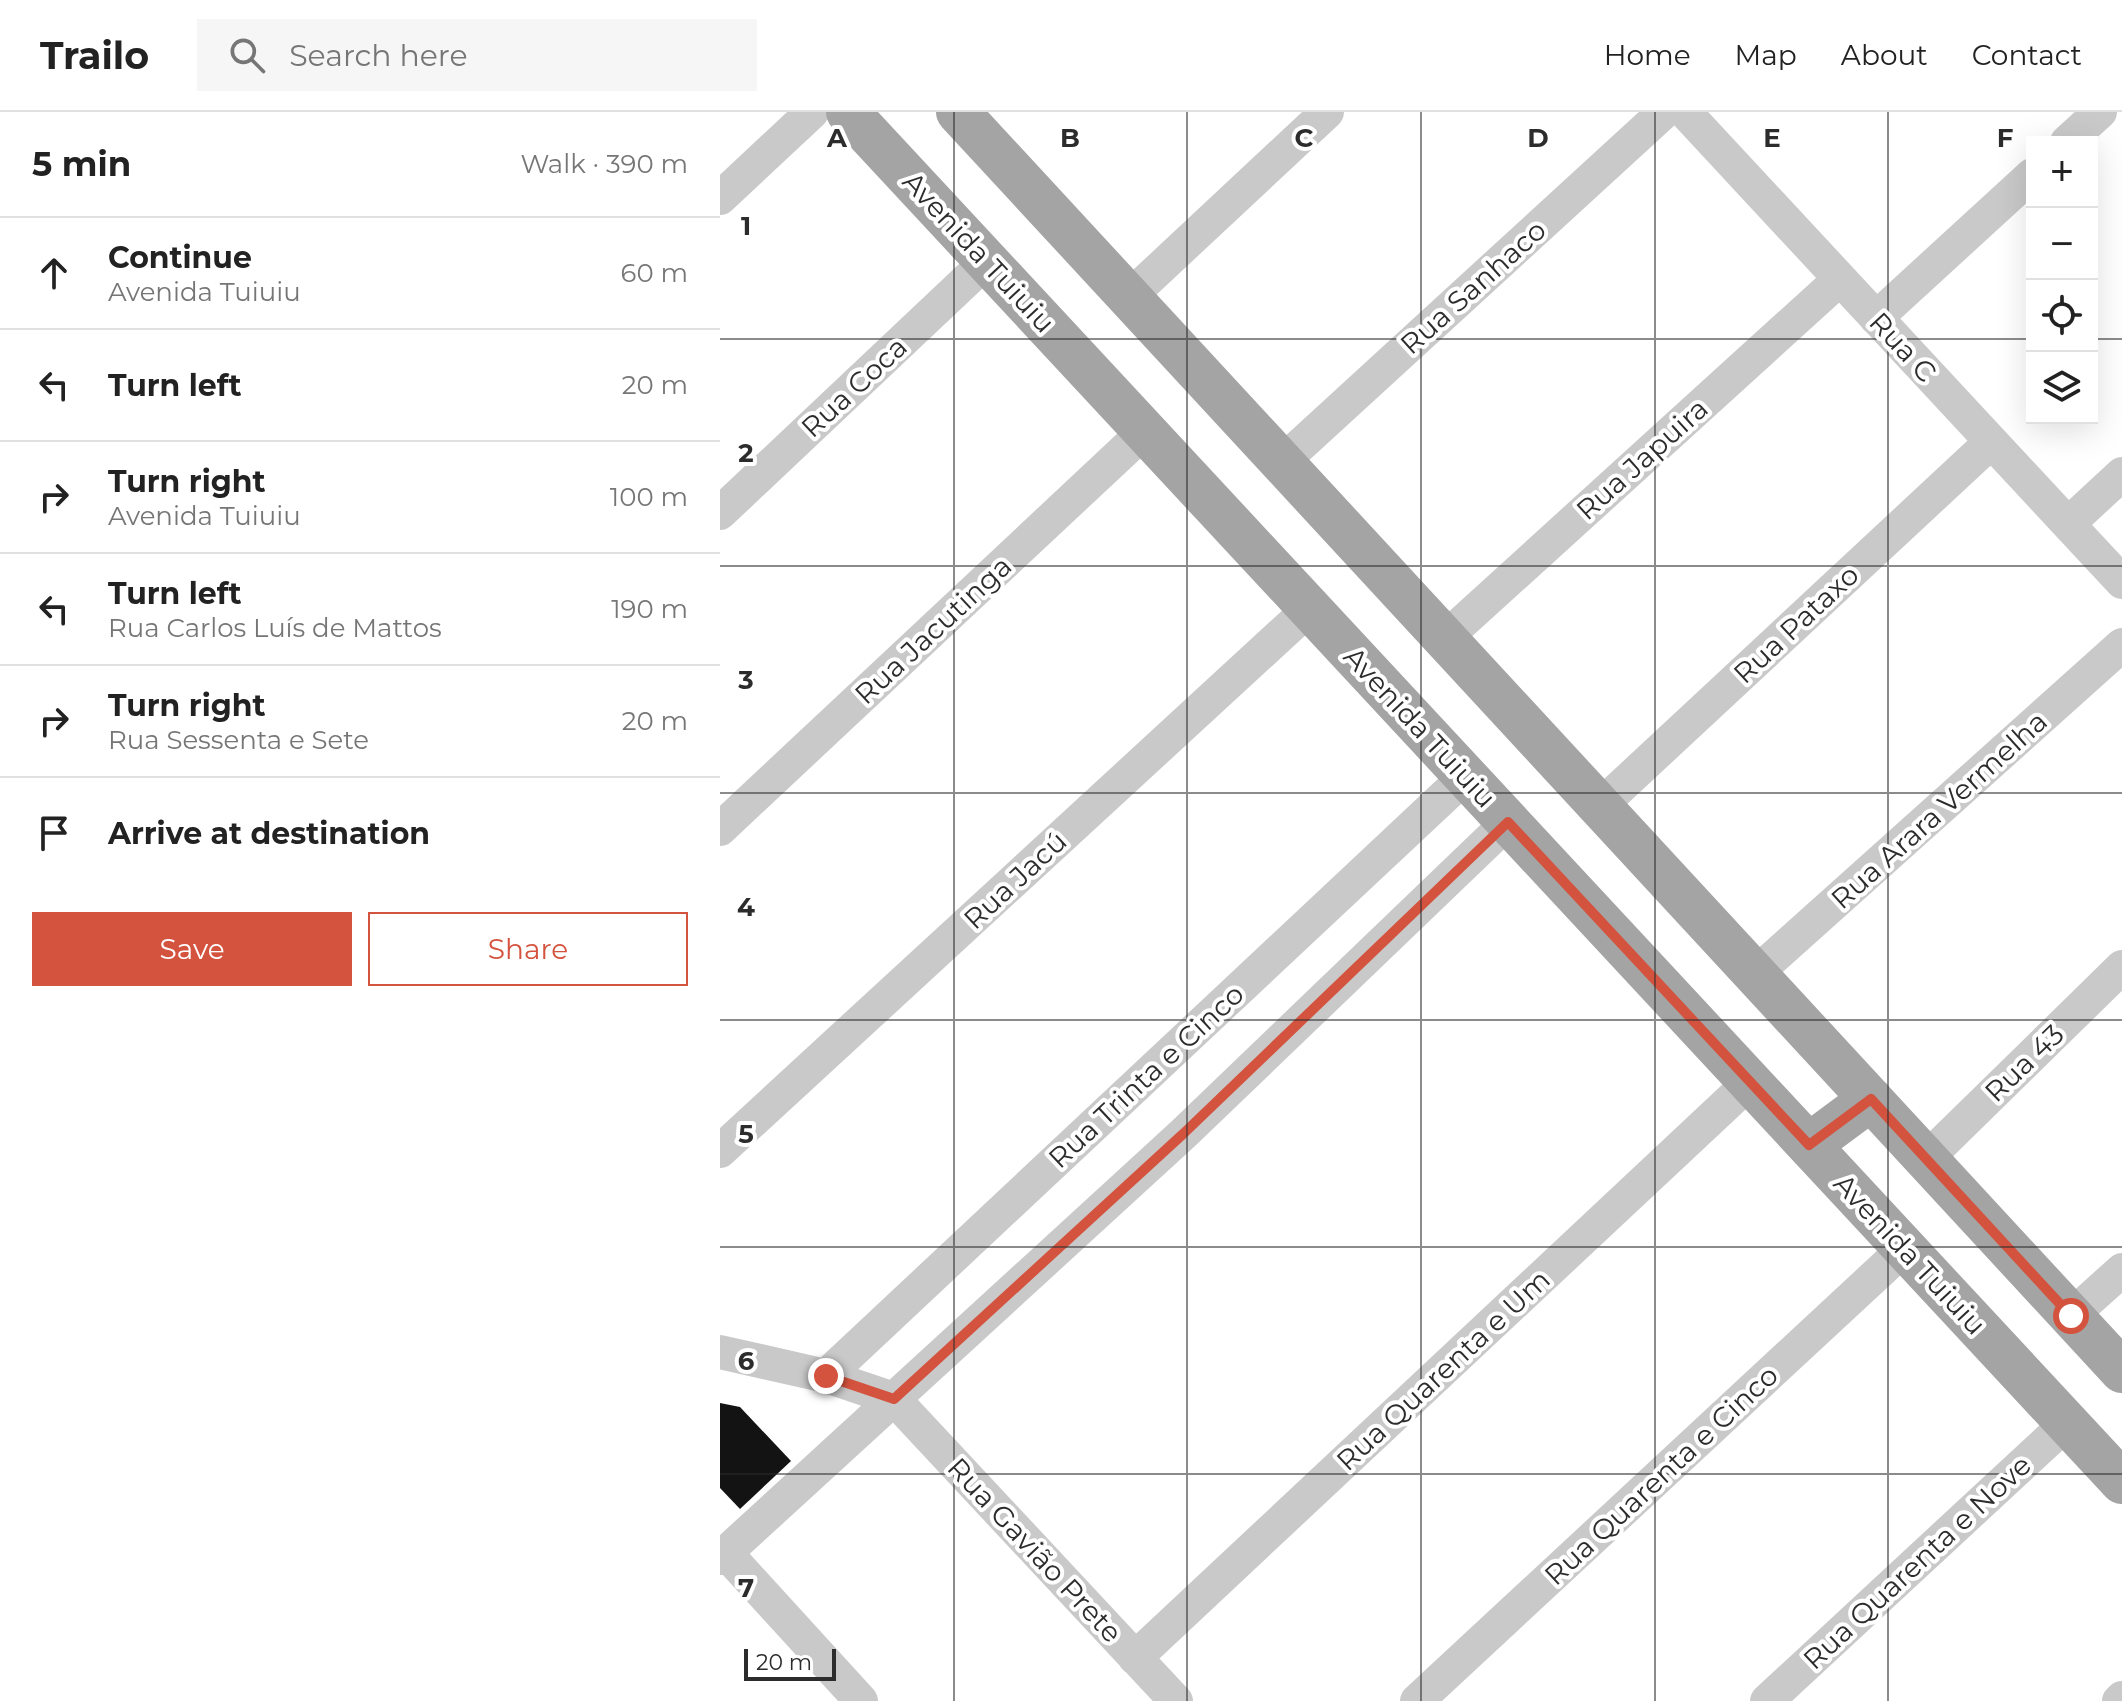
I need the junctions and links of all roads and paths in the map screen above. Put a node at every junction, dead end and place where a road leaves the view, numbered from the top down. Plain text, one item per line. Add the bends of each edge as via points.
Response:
1 (812, 112) edge
2 (848, 112) edge
3 (1327, 112) edge
4 (1664, 112) edge
5 (1685, 112) edge
6 (2100, 112) edge
7 (970, 116) edge
8 (2074, 136) edge
9 (2026, 180) edge
10 (720, 198) edge
11 (987, 261) junction
12 (1840, 279) junction
13 (1129, 297) junction
14 (1876, 318) junction
15 (1145, 431) junction
16 (1991, 442) junction
17 (1282, 462) junction
18 (2122, 474) edge
19 (720, 513) edge
20 (2068, 524) junction
21 (2122, 582) edge
22 (1310, 608) junction
23 (1445, 638) junction
24 (2122, 645) edge
25 (1466, 776) junction
26 (1600, 806) junction
27 (1508, 822) junction
28 (720, 829) edge
29 (2122, 967) edge
30 (1755, 974) junction
31 (1750, 1082) junction
32 (1871, 1099) junction
33 (1809, 1145) junction
34 (720, 1151) edge
35 (1926, 1159) junction
36 (1905, 1248) junction
37 (2122, 1270) edge
38 (2071, 1316) junction
39 (722, 1356) edge
40 (2122, 1371) edge
41 (826, 1376) junction
42 (894, 1399) junction
43 (2067, 1423) junction
44 (2122, 1482) edge
45 (723, 1556) edge
46 (1135, 1658) junction
47 (861, 1701) edge
48 (1176, 1701) edge
49 (1417, 1701) edge
50 (1767, 1701) edge

1 - 10 street
2 - 11 main road, Avenida Tuiuiu
3 - 13 street
4 - 17 street, Rua Sanhaco
5 - 12 street, Rua C
6 - 8 street
7 - 13 main road
9 - 14 street
11 - 15 main road, Avenida Tuiuiu
11 - 19 street, Rua Coca
12 - 14 street, Rua C
12 - 23 street, Rua Japuira
13 - 17 main road
14 - 16 street, Rua C
15 - 22 main road, Avenida Tuiuiu
15 - 28 street, Rua Jacutinga
16 - 20 street, Rua C
16 - 26 street, Rua Pataxo
17 - 23 main road
18 - 20 street
20 - 21 street, Rua C
22 - 25 main road, Avenida Tuiuiu
22 - 34 street, Rua Jacú
23 - 26 main road
24 - 30 street, Rua Arara Vermelha
25 - 27 main road, Avenida Tuiuiu
25 - 41 street, Rua Trinta e Cinco
26 - 30 main road
27 - 31 main road, Avenida Tuiuiu
27 - 42 street via 1183,1134
29 - 35 street, Rua 43
30 - 32 main road
31 - 33 main road, Avenida Tuiuiu
31 - 46 street, Rua Quarenta e Um
32 - 33 main road
32 - 35 main road
33 - 36 main road, Avenida Tuiuiu
35 - 38 main road
36 - 43 main road, Avenida Tuiuiu
36 - 49 street, Rua Quarenta e Cinco
37 - 38 street
38 - 40 main road
39 - 41 street
41 - 42 street
42 - 45 street
42 - 46 street, Rua Gavião Prete
43 - 44 main road, Avenida Tuiuiu
43 - 50 street, Rua Quarenta e Nove
45 - 47 street
46 - 48 street, Rua Gavião Prete

